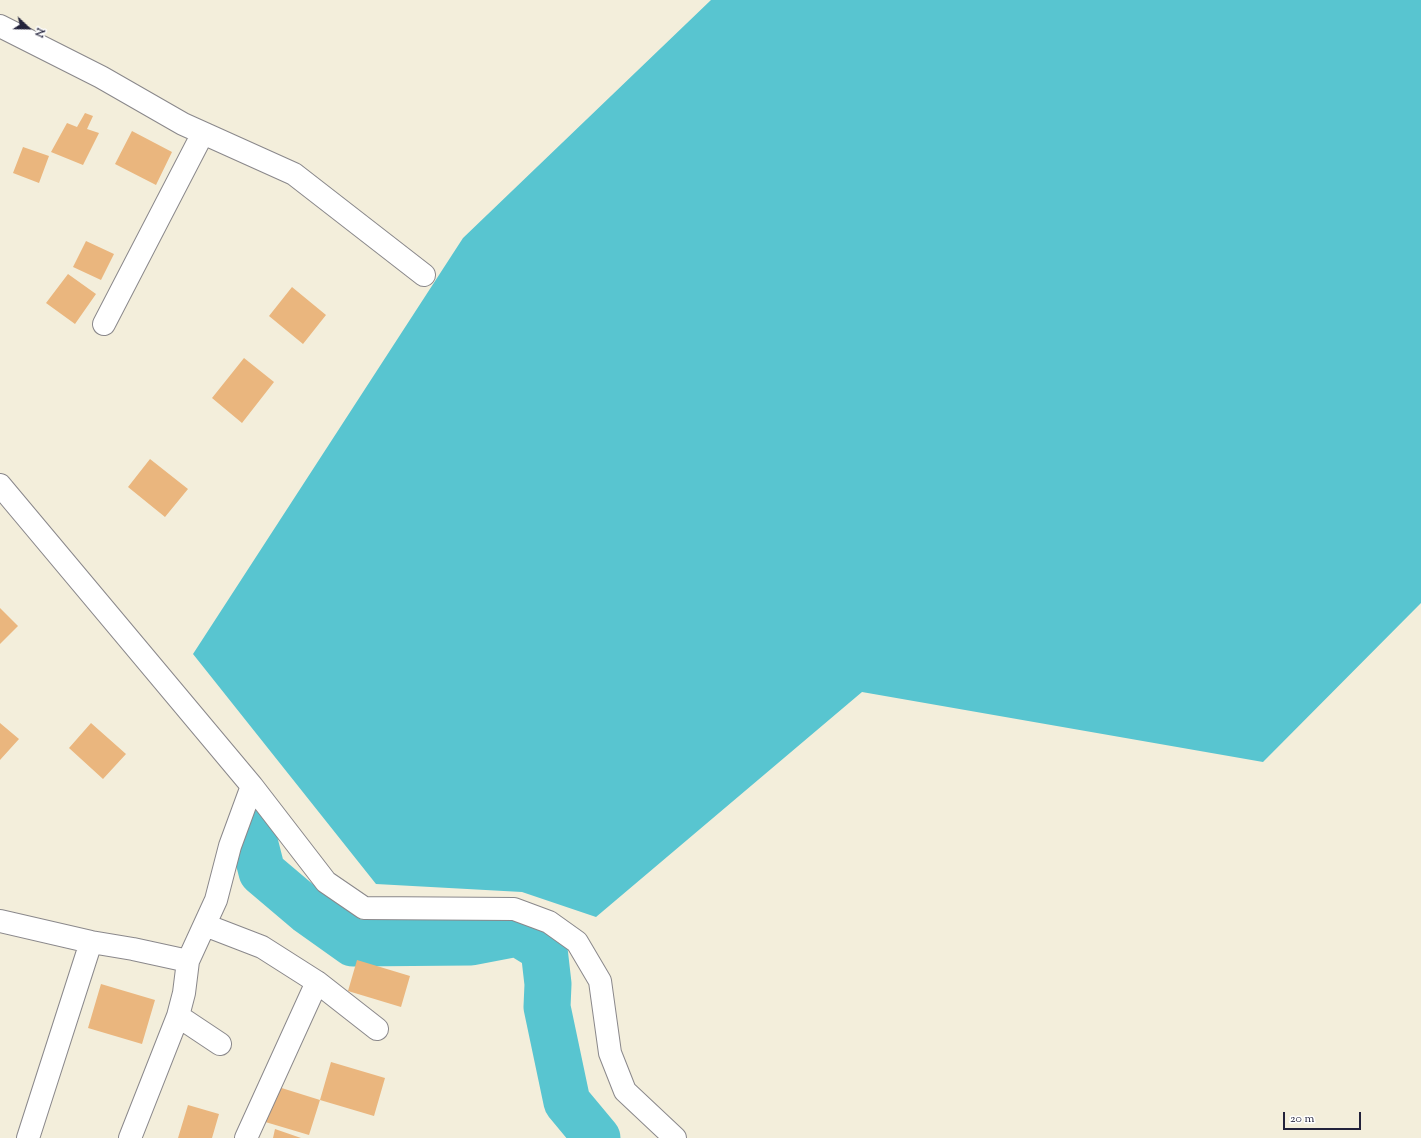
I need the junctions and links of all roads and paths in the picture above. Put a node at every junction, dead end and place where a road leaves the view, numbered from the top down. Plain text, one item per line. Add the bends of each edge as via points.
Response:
1 (0, 26) edge
2 (203, 133) junction
3 (424, 276) dead end
4 (104, 324) dead end
5 (0, 485) edge
6 (252, 786) junction
7 (0, 921) edge
8 (205, 925) junction
9 (91, 942) junction
10 (188, 961) junction
11 (317, 982) junction
12 (178, 1016) junction
13 (377, 1029) dead end
14 (220, 1044) dead end
15 (28, 1138) edge
16 (130, 1138) edge
17 (246, 1138) edge
18 (675, 1138) edge

1 - 2 street
2 - 3 street via 294,174
2 - 4 street
5 - 6 street
6 - 8 street via 230,846 216,900
6 - 18 street via 326,882 364,908 514,908 548,922 577,942 600,981 610,1053 625,1091
7 - 9 street
8 - 10 street
8 - 11 street via 262,947
9 - 10 street
9 - 15 street
10 - 12 street
11 - 13 street
11 - 17 street
12 - 14 street
12 - 16 street

